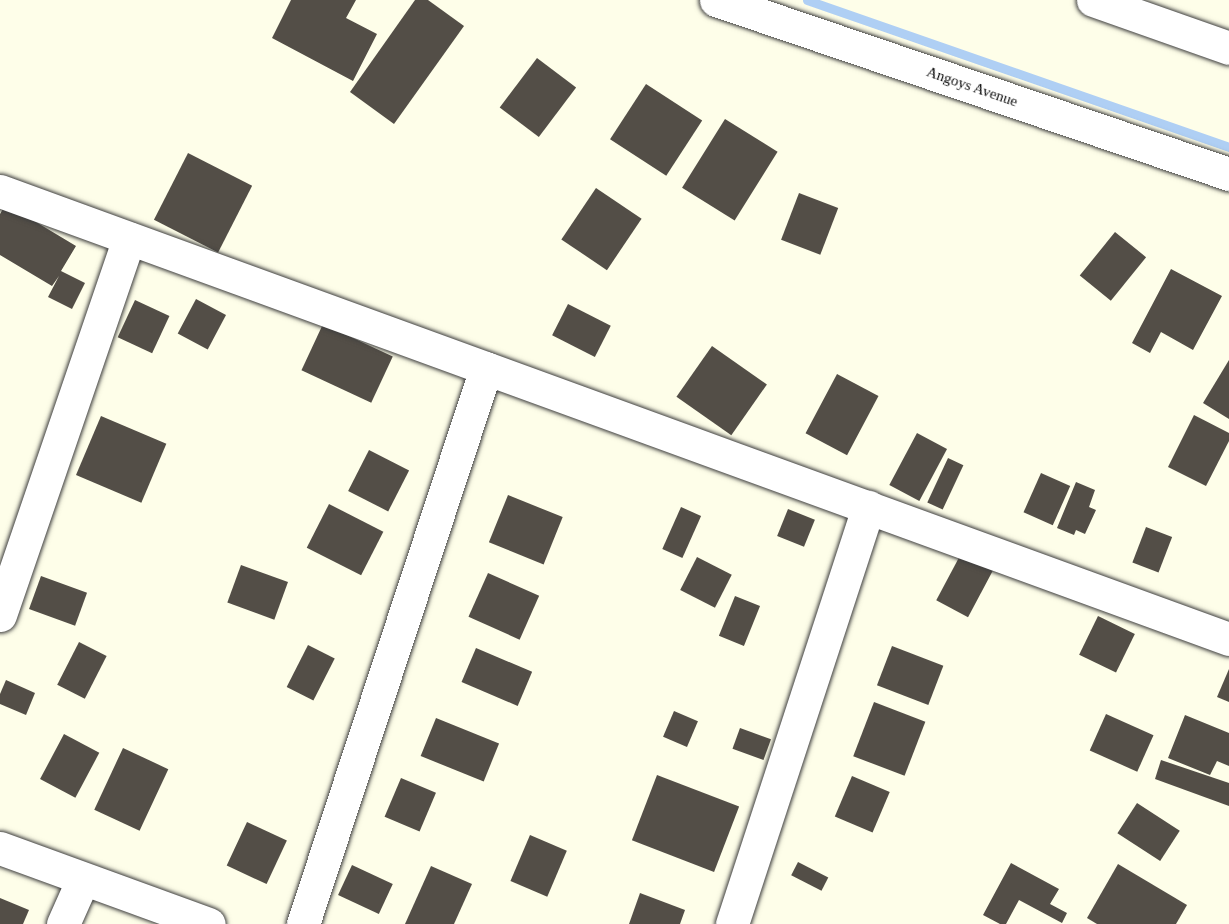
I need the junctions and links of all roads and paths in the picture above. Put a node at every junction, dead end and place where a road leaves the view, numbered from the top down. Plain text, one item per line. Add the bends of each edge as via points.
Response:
1 (716, 0) edge
2 (1093, 0) edge
3 (1229, 48) edge
4 (1229, 174) edge
5 (0, 191) edge
6 (129, 238) junction
7 (486, 368) junction
8 (868, 507) junction
9 (3, 598) edge
10 (1229, 639) edge
11 (0, 848) edge
12 (83, 879) junction
13 (63, 924) edge
14 (209, 924) edge
15 (303, 924) edge
16 (732, 924) edge

1 - 4 street, Angoys Avenue
2 - 3 street
5 - 6 street
6 - 7 street
6 - 9 street
7 - 8 street
7 - 15 street
8 - 10 street
8 - 16 street
11 - 12 street
12 - 13 street
12 - 14 street

